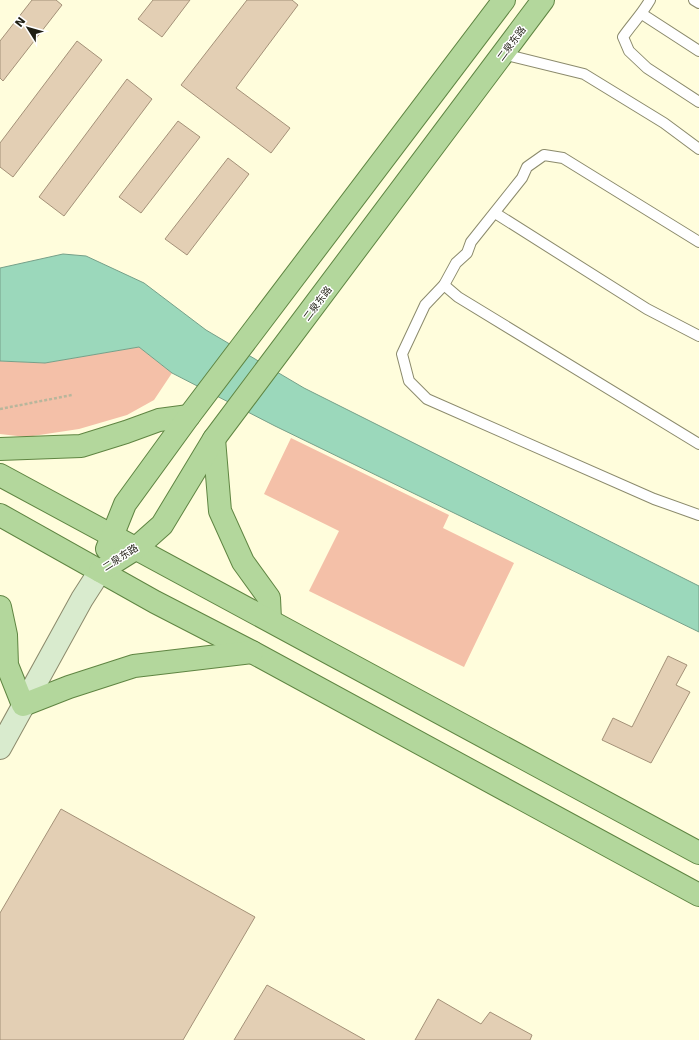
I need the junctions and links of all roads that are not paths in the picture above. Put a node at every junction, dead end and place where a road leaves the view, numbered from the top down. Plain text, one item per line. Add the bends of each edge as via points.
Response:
1 (504, 0) edge
2 (543, 0) edge
3 (650, 0) edge
4 (694, 0) edge
5 (699, 3) edge
6 (642, 14) junction
7 (699, 51) edge
8 (503, 54) junction
9 (699, 102) edge
10 (699, 149) edge
11 (495, 213) junction
12 (699, 242) edge
13 (444, 285) junction
14 (699, 336) edge
15 (189, 416) junction
16 (214, 439) junction
17 (699, 444) edge
18 (0, 449) edge
19 (0, 475) edge
20 (0, 515) edge
21 (699, 515) edge
22 (111, 536) junction
23 (135, 549) junction
24 (100, 570) junction
25 (0, 607) edge
26 (270, 619) junction
27 (252, 652) junction
28 (24, 705) junction
29 (0, 748) edge
30 (699, 853) edge
31 (699, 895) edge

1 - 15 main road, 二泉东路
2 - 8 main road, 二泉东路
3 - 6 lane
4 - 5 lane
6 - 7 lane
6 - 9 lane via 623,37 629,51 647,68
8 - 10 lane via 584,74 664,123
8 - 16 main road, 二泉东路
11 - 12 lane via 522,178 527,167 544,155 563,158
11 - 13 lane via 456,263
11 - 14 lane via 647,309
13 - 17 lane via 458,297
13 - 21 lane via 425,305 402,354 409,381 426,399
15 - 18 main road via 159,420 81,446
15 - 22 main road, 二泉东路 via 125,504
16 - 23 main road, 二泉东路 via 162,524
16 - 26 main road via 220,511 243,562 269,598
19 - 22 main road
20 - 24 main road
22 - 23 main road
22 - 24 main road, 二泉东路
23 - 24 main road, 二泉东路
23 - 26 main road
24 - 27 main road via 155,602
24 - 28 main road
25 - 28 main road via 6,635 7,665
26 - 30 main road
27 - 28 main road via 134,666 68,687
27 - 31 main road
28 - 29 main road

